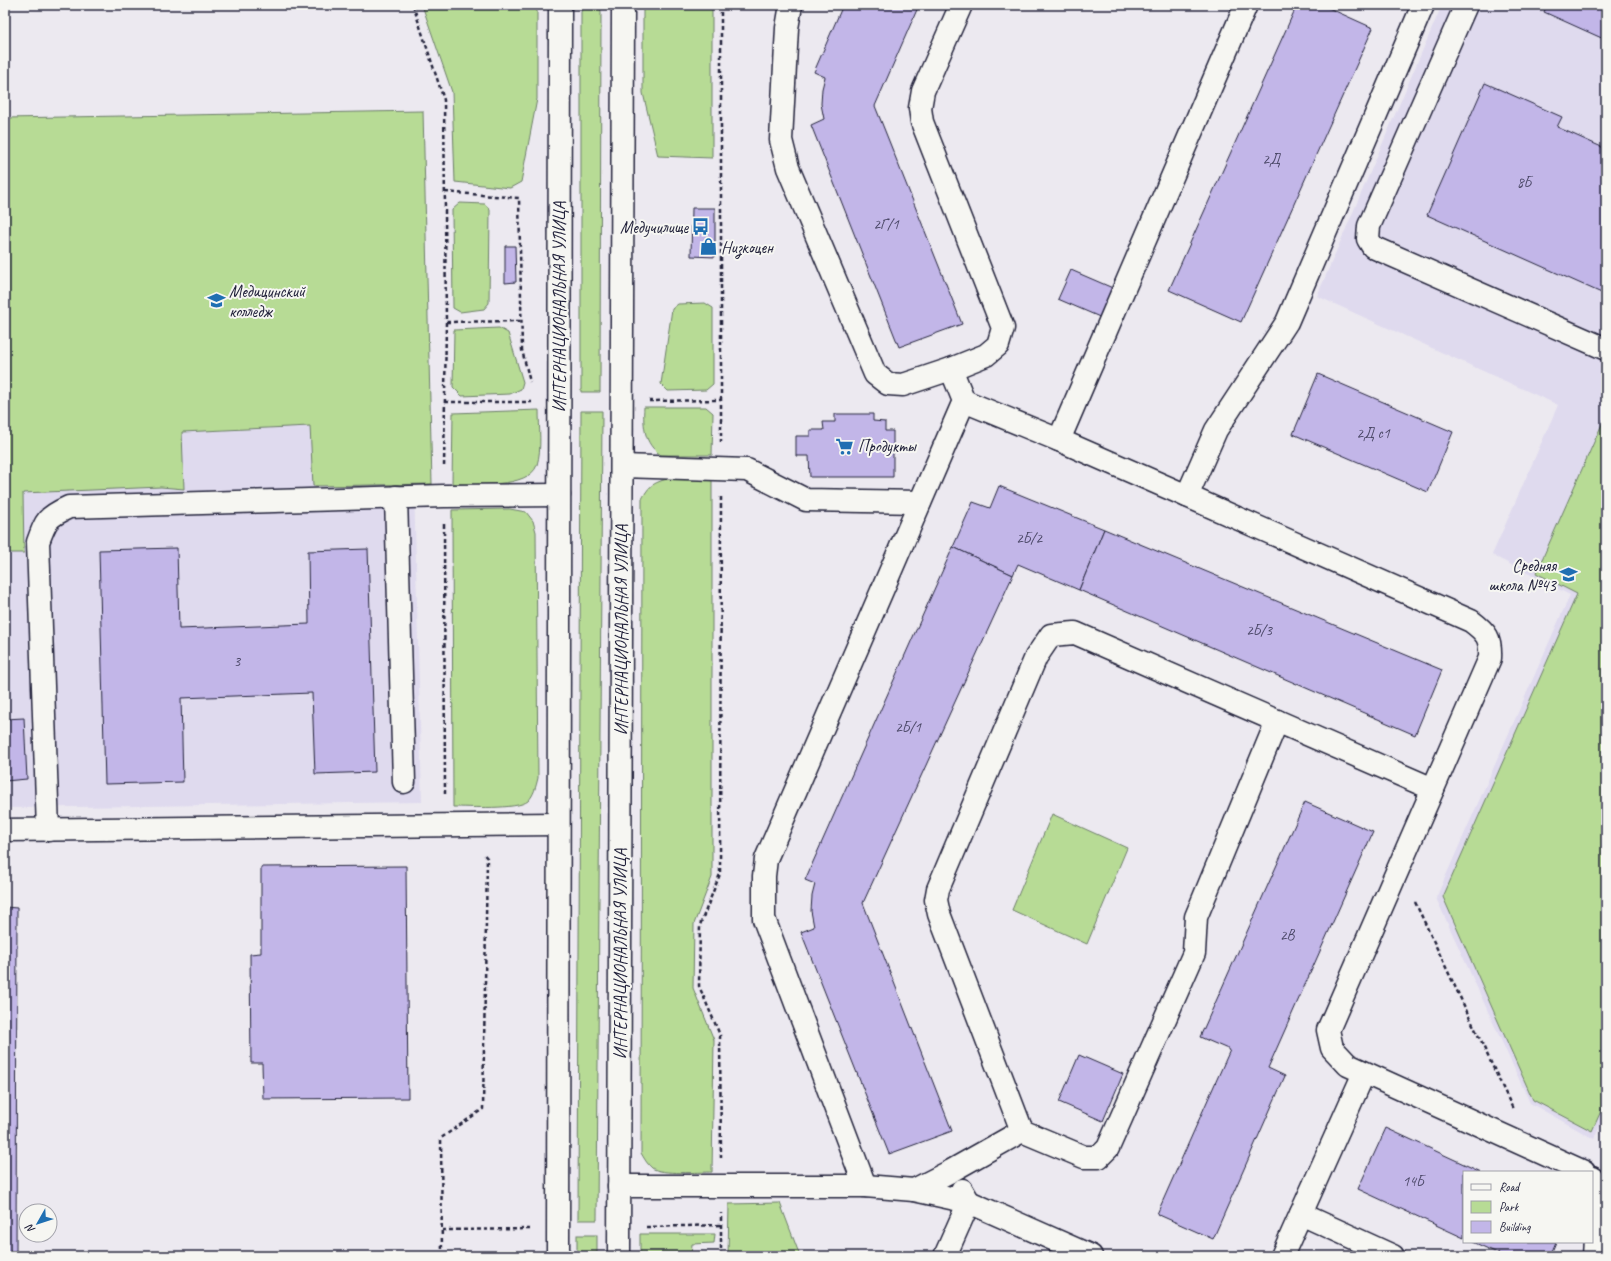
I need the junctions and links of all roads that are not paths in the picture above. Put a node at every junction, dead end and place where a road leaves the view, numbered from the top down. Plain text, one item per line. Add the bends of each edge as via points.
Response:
1 (560, 5) edge
2 (623, 5) edge
3 (791, 5) edge
4 (961, 5) edge
5 (1246, 5) edge
6 (1423, 5) edge
7 (1466, 5) edge
8 (1606, 349) edge
9 (952, 369) junction
10 (964, 401) junction
11 (1059, 440) junction
12 (622, 466) junction
13 (559, 495) junction
14 (1187, 496) junction
15 (396, 497) junction
16 (920, 502) junction
17 (1277, 721) junction
18 (404, 782) dead end
19 (1433, 789) junction
20 (558, 824) junction
21 (5, 830) edge
22 (48, 830) junction
23 (1364, 1073) junction
24 (1022, 1131) junction
25 (951, 1171) junction
26 (1582, 1171) edge
27 (1593, 1180) edge
28 (619, 1186) junction
29 (865, 1186) junction
30 (914, 1190) junction
31 (969, 1202) junction
32 (1301, 1214) junction
33 (558, 1256) edge
34 (620, 1256) edge
35 (945, 1256) edge
36 (1091, 1256) edge
37 (1282, 1256) edge
38 (1393, 1256) edge
39 (1594, 1256) edge

1 - 13 main road, ИНТЕРНАЦИОНАЛЬНАЯ УЛИЦА
2 - 12 main road, ИНТЕРНАЦИОНАЛЬНАЯ УЛИЦА
3 - 9 main road via 787,28 781,140 788,168 875,374 888,384 903,385
4 - 9 main road via 923,91 920,108 922,122 1003,328 998,345 986,355
5 - 11 main road
6 - 14 main road via 1287,322 1216,430
7 - 8 main road via 1369,226 1368,239 1373,247
9 - 10 main road
10 - 11 main road
10 - 16 main road
11 - 14 main road
12 - 16 main road via 747,470 806,500
12 - 28 main road, ИНТЕРНАЦИОНАЛЬНАЯ УЛИЦА
13 - 15 main road
13 - 20 main road, ИНТЕРНАЦИОНАЛЬНАЯ УЛИЦА
14 - 19 main road via 1471,621 1486,632 1490,658
15 - 18 main road
15 - 22 main road via 69,507 56,513 45,523 38,542
16 - 29 main road via 766,859 764,876 764,919
17 - 19 main road
17 - 24 main road via 1196,917 1194,953 1108,1148 1099,1157 1084,1157
17 - 24 main road via 1075,632 1051,635 1036,657 938,888 936,900 939,914
19 - 23 main road via 1328,1030 1332,1048 1348,1065
20 - 22 main road
20 - 33 main road, ИНТЕРНАЦИОНАЛЬНАЯ УЛИЦА
21 - 22 main road
23 - 26 main road
23 - 32 main road
24 - 25 main road
25 - 30 main road
25 - 31 main road
27 - 39 main road via 1598,1191
28 - 29 main road
28 - 34 main road, ИНТЕРНАЦИОНАЛЬНАЯ УЛИЦА
29 - 30 main road
30 - 31 main road
31 - 35 main road
31 - 36 main road
32 - 37 main road
32 - 38 main road

